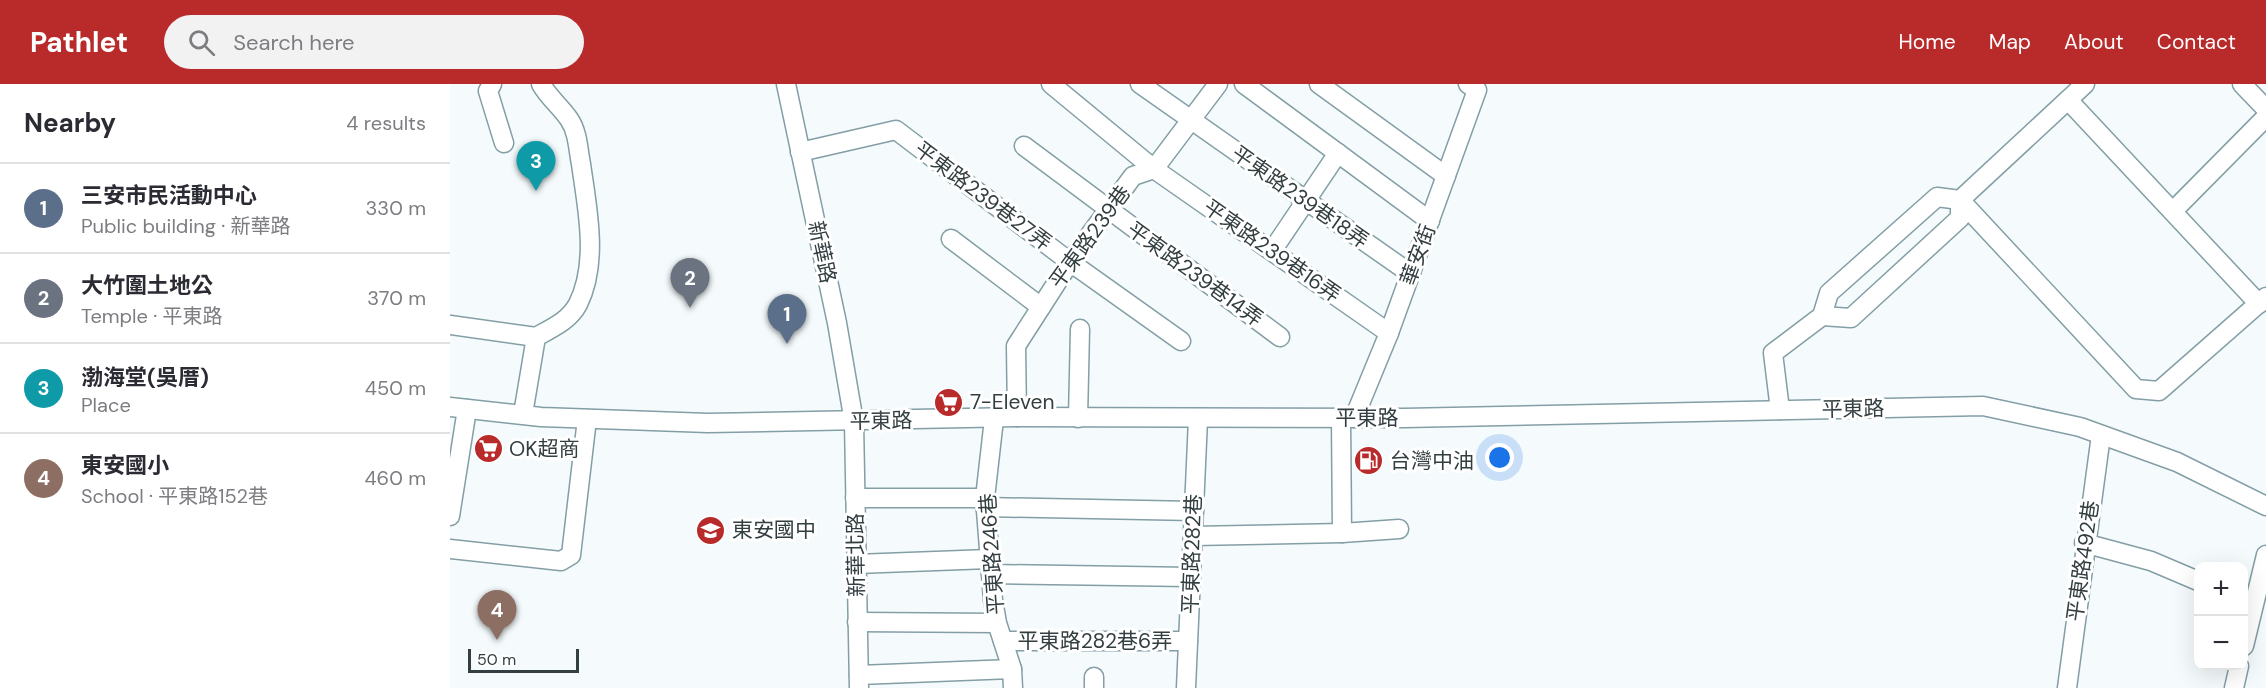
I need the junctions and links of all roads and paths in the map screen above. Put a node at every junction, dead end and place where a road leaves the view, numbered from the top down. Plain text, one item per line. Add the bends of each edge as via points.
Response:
1 (492, 84) edge
2 (541, 84) edge
3 (786, 84) edge
4 (1051, 84) edge
5 (1140, 84) edge
6 (1218, 84) edge
7 (1244, 84) edge
8 (1319, 84) edge
9 (2085, 84) edge
10 (2242, 84) edge
11 (1472, 87) edge
12 (2068, 100) junction
13 (2266, 109) edge
14 (2266, 117) edge
15 (1190, 121) junction
16 (504, 143) dead end
17 (1024, 146) dead end
18 (800, 152) junction
19 (1338, 153) junction
20 (1154, 170) junction
21 (1446, 177) junction
22 (1304, 200) junction
23 (1960, 200) junction
24 (2173, 211) junction
25 (1109, 212) junction
26 (1430, 221) junction
27 (951, 239) dead end
28 (1272, 251) junction
29 (1070, 262) junction
30 (1411, 274) junction
31 (2262, 300) edge
32 (1041, 308) junction
33 (1822, 316) junction
34 (450, 325) edge
35 (1080, 329) dead end
36 (1389, 333) junction
37 (536, 337) junction
38 (1281, 337) dead end
39 (1181, 341) dead end
40 (459, 408) edge
41 (1780, 410) junction
42 (523, 414) junction
43 (1017, 417) junction
44 (1078, 418) junction
45 (1348, 418) junction
46 (586, 419) junction
47 (994, 419) junction
48 (1198, 419) junction
49 (854, 422) junction
50 (2101, 435) junction
51 (855, 498) junction
52 (985, 502) junction
53 (2266, 506) edge
54 (1194, 511) junction
55 (450, 516) edge
56 (1400, 529) dead end
57 (1342, 533) junction
58 (1192, 536) junction
59 (2084, 543) junction
60 (450, 549) edge
61 (2266, 555) edge
62 (856, 564) junction
63 (990, 566) junction
64 (1191, 577) junction
65 (2194, 579) edge
66 (2248, 602) edge
67 (857, 622) junction
68 (997, 622) junction
69 (1003, 640) junction
70 (1188, 640) junction
71 (1012, 669) junction
72 (2238, 670) edge
73 (859, 682) edge
74 (1013, 688) edge
75 (1186, 688) edge
76 (2067, 688) edge
77 (2234, 688) edge

1 - 16 street via 488,91
2 - 37 street via 550,100 570,120 576,135 589,221 588,270 578,304 562,323
3 - 18 street, 新華路
4 - 20 street, 平東路239巷16弄
5 - 15 street, 平東路239巷18弄
6 - 15 street, 平東路239巷
7 - 19 street
8 - 21 street
9 - 12 street
10 - 13 street
11 - 21 street, 華安街
12 - 23 street
12 - 24 street
14 - 24 street
15 - 20 street, 平東路239巷
15 - 22 street, 平東路239巷18弄
17 - 25 street, 平東路239巷14弄
18 - 29 street, 平東路239巷27弄 via 896,130
18 - 49 street, 新華路
19 - 22 street
19 - 26 street
20 - 25 street, 平東路239巷 via 1133,176
20 - 28 street, 平東路239巷16弄
21 - 26 street, 華安街
22 - 28 street
22 - 30 street, 平東路239巷18弄
23 - 31 street via 2136,389 2159,391
23 - 33 street via 1937,197 1829,293
23 - 33 street via 1959,218 1851,318
24 - 31 street
25 - 29 street, 平東路239巷
25 - 38 street, 平東路239巷14弄
26 - 30 street, 華安街
27 - 32 street
28 - 36 street, 平東路239巷16弄
29 - 32 street, 平東路239巷
29 - 39 street, 平東路239巷27弄
30 - 36 street, 華安街
32 - 43 street, 平東路239巷 via 1016,346
33 - 41 street via 1773,353
34 - 37 street
35 - 44 street
36 - 45 street, 華安街
37 - 42 street
40 - 42 street, 平東路
40 - 55 street
41 - 45 street, 平東路
41 - 50 street, 平東路 via 1983,406
42 - 46 street, 平東路
43 - 44 street, 平東路
43 - 47 street, 平東路
44 - 48 street, 平東路
45 - 48 street, 平東路
45 - 57 street
46 - 49 street, 平東路
46 - 60 street via 572,555 561,561
47 - 49 street, 平東路
47 - 52 street, 平東路246巷
48 - 54 street, 平東路282巷
49 - 51 street, 新華北路
50 - 53 street, 平東路 via 2177,462
50 - 59 street, 平東路492巷
51 - 52 street
51 - 62 street, 新華北路
52 - 54 street
52 - 63 street, 平東路246巷
54 - 58 street, 平東路282巷
56 - 57 street
57 - 58 street
58 - 64 street, 平東路282巷
59 - 65 street via 2151,561
59 - 76 street, 平東路492巷
61 - 66 street
62 - 63 street
62 - 67 street, 新華北路
63 - 64 street
63 - 68 street, 平東路246巷
64 - 70 street, 平東路282巷
67 - 68 street
67 - 73 street, 新華北路
68 - 69 street, 平東路246巷
69 - 70 street, 平東路282巷6弄
69 - 71 street, 平東路246巷
70 - 75 street, 平東路282巷
71 - 73 street
71 - 74 street, 平東路246巷
72 - 77 street

